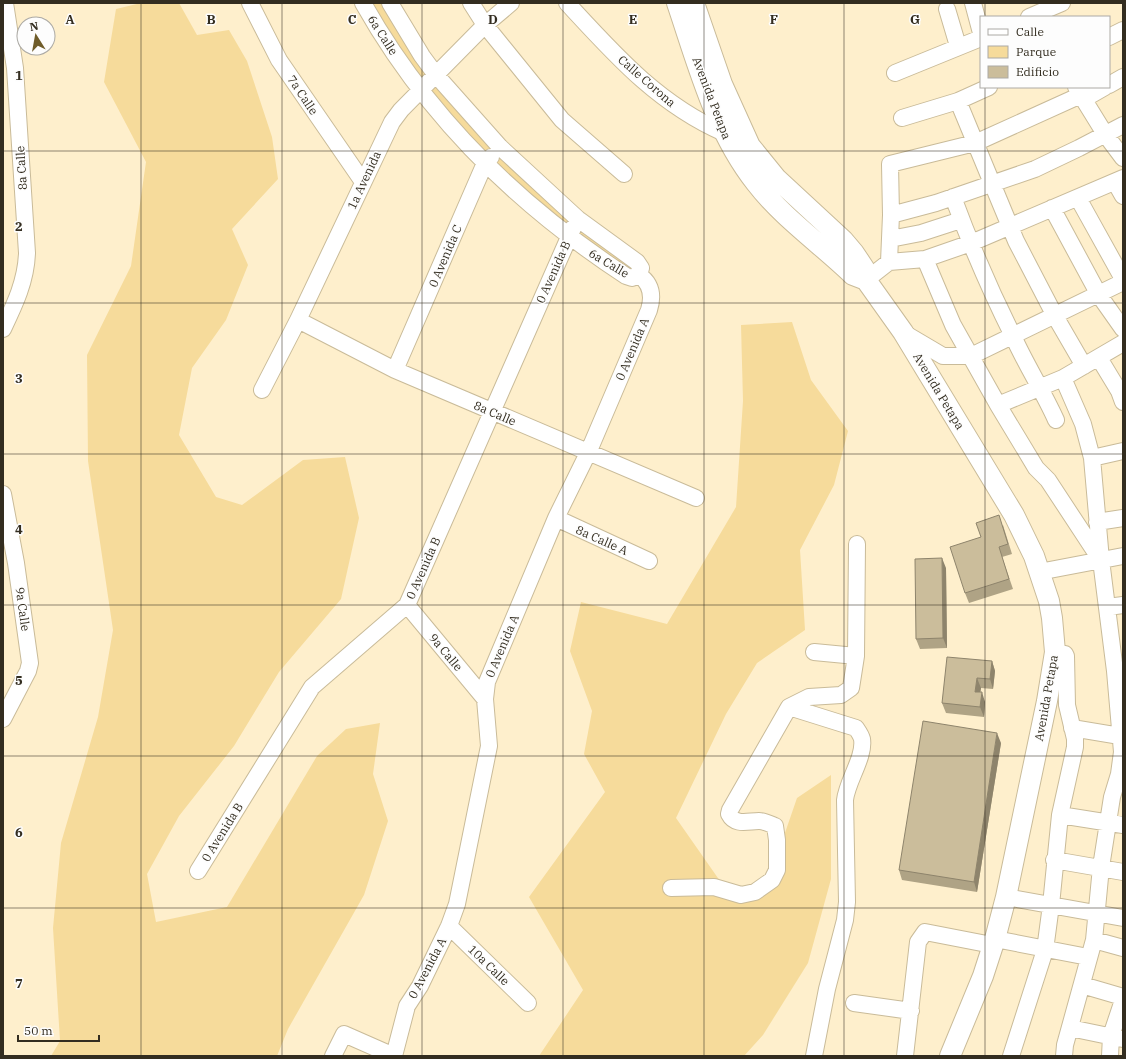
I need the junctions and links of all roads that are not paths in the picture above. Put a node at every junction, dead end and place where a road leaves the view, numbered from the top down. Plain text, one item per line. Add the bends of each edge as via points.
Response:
1 (5, 3) edge
2 (250, 3) edge
3 (363, 3) edge
4 (390, 3) edge
5 (471, 3) edge
6 (511, 3) edge
7 (567, 3) edge
8 (677, 3) edge
9 (694, 3) edge
10 (973, 3) edge
11 (1062, 3) edge
12 (947, 9) dead end
13 (1032, 13) edge
14 (485, 25) junction
15 (980, 28) edge
16 (1123, 30) edge
17 (1110, 36) edge
18 (980, 38) edge
19 (958, 46) junction
20 (9, 69) edge
21 (895, 73) dead end
22 (436, 75) junction
23 (1123, 77) edge
24 (1110, 84) edge
25 (987, 88) edge
26 (1101, 88) edge
27 (421, 91) junction
28 (1080, 93) edge
29 (958, 102) junction
30 (902, 118) dead end
31 (1123, 125) edge
32 (732, 130) junction
33 (1105, 134) junction
34 (975, 143) junction
35 (500, 147) junction
36 (1123, 158) edge
37 (485, 164) junction
38 (624, 174) dead end
39 (1119, 180) edge
40 (363, 182) junction
41 (993, 182) junction
42 (1123, 196) edge
43 (953, 197) junction
44 (1078, 198) junction
45 (1052, 208) junction
46 (891, 215) junction
47 (578, 219) junction
48 (961, 220) junction
49 (1010, 227) junction
50 (568, 236) junction
51 (890, 240) junction
52 (971, 243) junction
53 (925, 259) junction
54 (889, 262) junction
55 (639, 275) junction
56 (866, 280) junction
57 (1123, 281) edge
58 (1099, 294) junction
59 (1055, 316) junction
60 (298, 320) junction
61 (3, 329) edge
62 (1123, 329) edge
63 (903, 332) junction
64 (1012, 336) junction
65 (1123, 343) edge
66 (971, 356) junction
67 (1099, 358) junction
68 (1084, 366) junction
69 (395, 370) junction
70 (1063, 378) junction
71 (1041, 386) junction
72 (262, 390) dead end
73 (1123, 402) edge
74 (998, 405) junction
75 (492, 412) junction
76 (1056, 420) dead end
77 (1123, 451) edge
78 (588, 453) junction
79 (1092, 458) junction
80 (3, 494) edge
81 (696, 498) dead end
82 (556, 518) junction
83 (1123, 518) edge
84 (1097, 522) junction
85 (857, 544) dead end
86 (1123, 556) edge
87 (1101, 560) junction
88 (649, 561) dead end
89 (1039, 572) junction
90 (407, 605) junction
91 (1115, 606) edge
92 (814, 652) dead end
93 (1055, 652) junction
94 (856, 656) junction
95 (1119, 671) edge
96 (485, 699) junction
97 (1047, 701) junction
98 (1067, 705) junction
99 (789, 708) junction
100 (3, 719) edge
101 (1072, 728) junction
102 (1120, 736) junction
103 (1123, 752) edge
104 (1121, 775) edge
105 (1060, 815) junction
106 (1115, 824) edge
107 (1054, 860) junction
108 (1101, 867) junction
109 (198, 871) dead end
110 (1123, 872) edge
111 (671, 888) dead end
112 (1006, 897) junction
113 (1051, 905) junction
114 (1097, 912) junction
115 (1123, 918) edge
116 (449, 926) junction
117 (1094, 940) junction
118 (994, 942) junction
119 (1123, 948) edge
120 (1045, 950) junction
121 (1088, 957) junction
122 (1082, 985) junction
123 (1123, 997) edge
124 (1123, 1000) edge
125 (528, 1003) dead end
126 (854, 1003) dead end
127 (910, 1011) junction
128 (1070, 1028) junction
129 (1117, 1037) edge
130 (333, 1056) edge
131 (394, 1056) edge
132 (814, 1056) edge
133 (905, 1056) edge
134 (950, 1056) edge
135 (1011, 1056) edge
136 (1064, 1056) edge
137 (1110, 1056) edge

1 - 20 street, 8a Calle
2 - 40 street, 7a Calle via 279,60
3 - 27 street, 6a Calle
4 - 22 street, 6a Calle
5 - 14 street
6 - 14 street, 1a Avenida
7 - 32 street, Calle Corona via 651,88 685,114
8 - 32 main road, Avenida Petapa via 714,110
9 - 32 main road, Avenida Petapa via 722,84
10 - 15 street
11 - 13 street
12 - 19 street
14 - 22 street, 1a Avenida
14 - 38 street via 562,120
16 - 17 street
18 - 19 street
19 - 21 street
20 - 61 street, 8a Calle via 27,265 22,287
22 - 27 street, 1a Avenida
22 - 35 street, 6a Calle
23 - 24 street
25 - 29 street
26 - 28 street
27 - 37 street, 6a Calle
27 - 40 street, 1a Avenida via 392,122
28 - 33 street
28 - 34 street
29 - 30 street
29 - 34 street
31 - 33 street
32 - 56 main road, Avenida Petapa via 750,146 764,166 843,240 864,268
33 - 36 street
33 - 41 street via 1035,169
34 - 41 street
34 - 46 street via 890,164
35 - 37 street, 0 Avenida C
35 - 47 street, 6a Calle
37 - 50 street, 6a Calle
37 - 69 street, 0 Avenida C
39 - 42 street
39 - 44 street
40 - 60 street, 1a Avenida
41 - 43 street
41 - 49 street
43 - 46 street
43 - 48 street
44 - 45 street
44 - 57 street
45 - 49 street
45 - 58 street
46 - 51 street
47 - 50 street, 0 Avenida B
47 - 55 street, 6a Calle via 637,262 641,268
48 - 51 street via 921,234
48 - 52 street
49 - 52 street
49 - 59 street
50 - 55 street, 6a Calle via 626,276 632,278
50 - 75 street, 0 Avenida B
51 - 54 street
52 - 53 street
52 - 64 street
53 - 54 street
53 - 66 street via 953,325
54 - 56 street
55 - 78 street, 0 Avenida A via 645,279 651,290 651,303
56 - 63 main road, Avenida Petapa
57 - 58 street
58 - 59 street
58 - 62 street
59 - 64 street
59 - 68 street
60 - 69 street, 8a Calle
60 - 72 street, 1a Avenida
63 - 66 street via 943,356
63 - 89 main road, Avenida Petapa via 1014,515
64 - 66 street
64 - 71 street
65 - 67 street
66 - 74 street
67 - 68 street
67 - 73 street
68 - 70 street
69 - 75 street, 8a Calle
70 - 71 street
70 - 79 street via 1083,424
71 - 74 street
71 - 76 street
74 - 87 street via 1036,468 1048,480
75 - 78 street, 8a Calle
75 - 90 street, 0 Avenida B
77 - 79 street
78 - 81 street, 8a Calle
78 - 82 street, 0 Avenida A
79 - 84 street
80 - 100 street, 9a Calle via 30,663
82 - 88 street, 8a Calle A
82 - 96 street, 0 Avenida A via 487,682
83 - 84 street
84 - 87 street
85 - 94 street
86 - 87 street
87 - 89 street
87 - 91 street
89 - 93 main road, Avenida Petapa via 1052,618
90 - 96 street, 9a Calle
90 - 109 street, 0 Avenida B via 312,687
91 - 95 street
92 - 94 street
93 - 97 main road, Avenida Petapa
93 - 98 street via 1066,656
94 - 99 street via 851,688 845,693 809,697
95 - 102 street
96 - 116 street, 0 Avenida A via 489,746 457,904
97 - 98 street
97 - 112 main road, Avenida Petapa
98 - 101 street
99 - 111 street via 729,814 737,822 760,821 775,826 777,870 772,880 755,892 741,895 714,886
99 - 132 street via 856,728 862,738 861,751 845,795 846,920 826,989
101 - 102 street
101 - 105 street via 1075,748
102 - 103 street
103 - 104 street
104 - 106 street via 1112,797
105 - 106 street
105 - 107 street
106 - 108 street
107 - 108 street
107 - 113 street
108 - 110 street
108 - 114 street
112 - 113 street
112 - 118 main road, Avenida Petapa
113 - 114 street
113 - 120 street
114 - 115 street
114 - 117 street
116 - 125 street, 10a Calle
116 - 131 street, 0 Avenida A via 420,986 406,1006
117 - 119 street
117 - 121 street
118 - 120 street
118 - 127 street via 924,932 918,942
118 - 134 main road, Avenida Petapa
120 - 121 street
120 - 135 street
121 - 122 street
122 - 123 street
122 - 128 street
124 - 129 street
126 - 127 street
127 - 133 street
128 - 129 street
128 - 136 street
129 - 137 street
130 - 131 street via 344,1034

